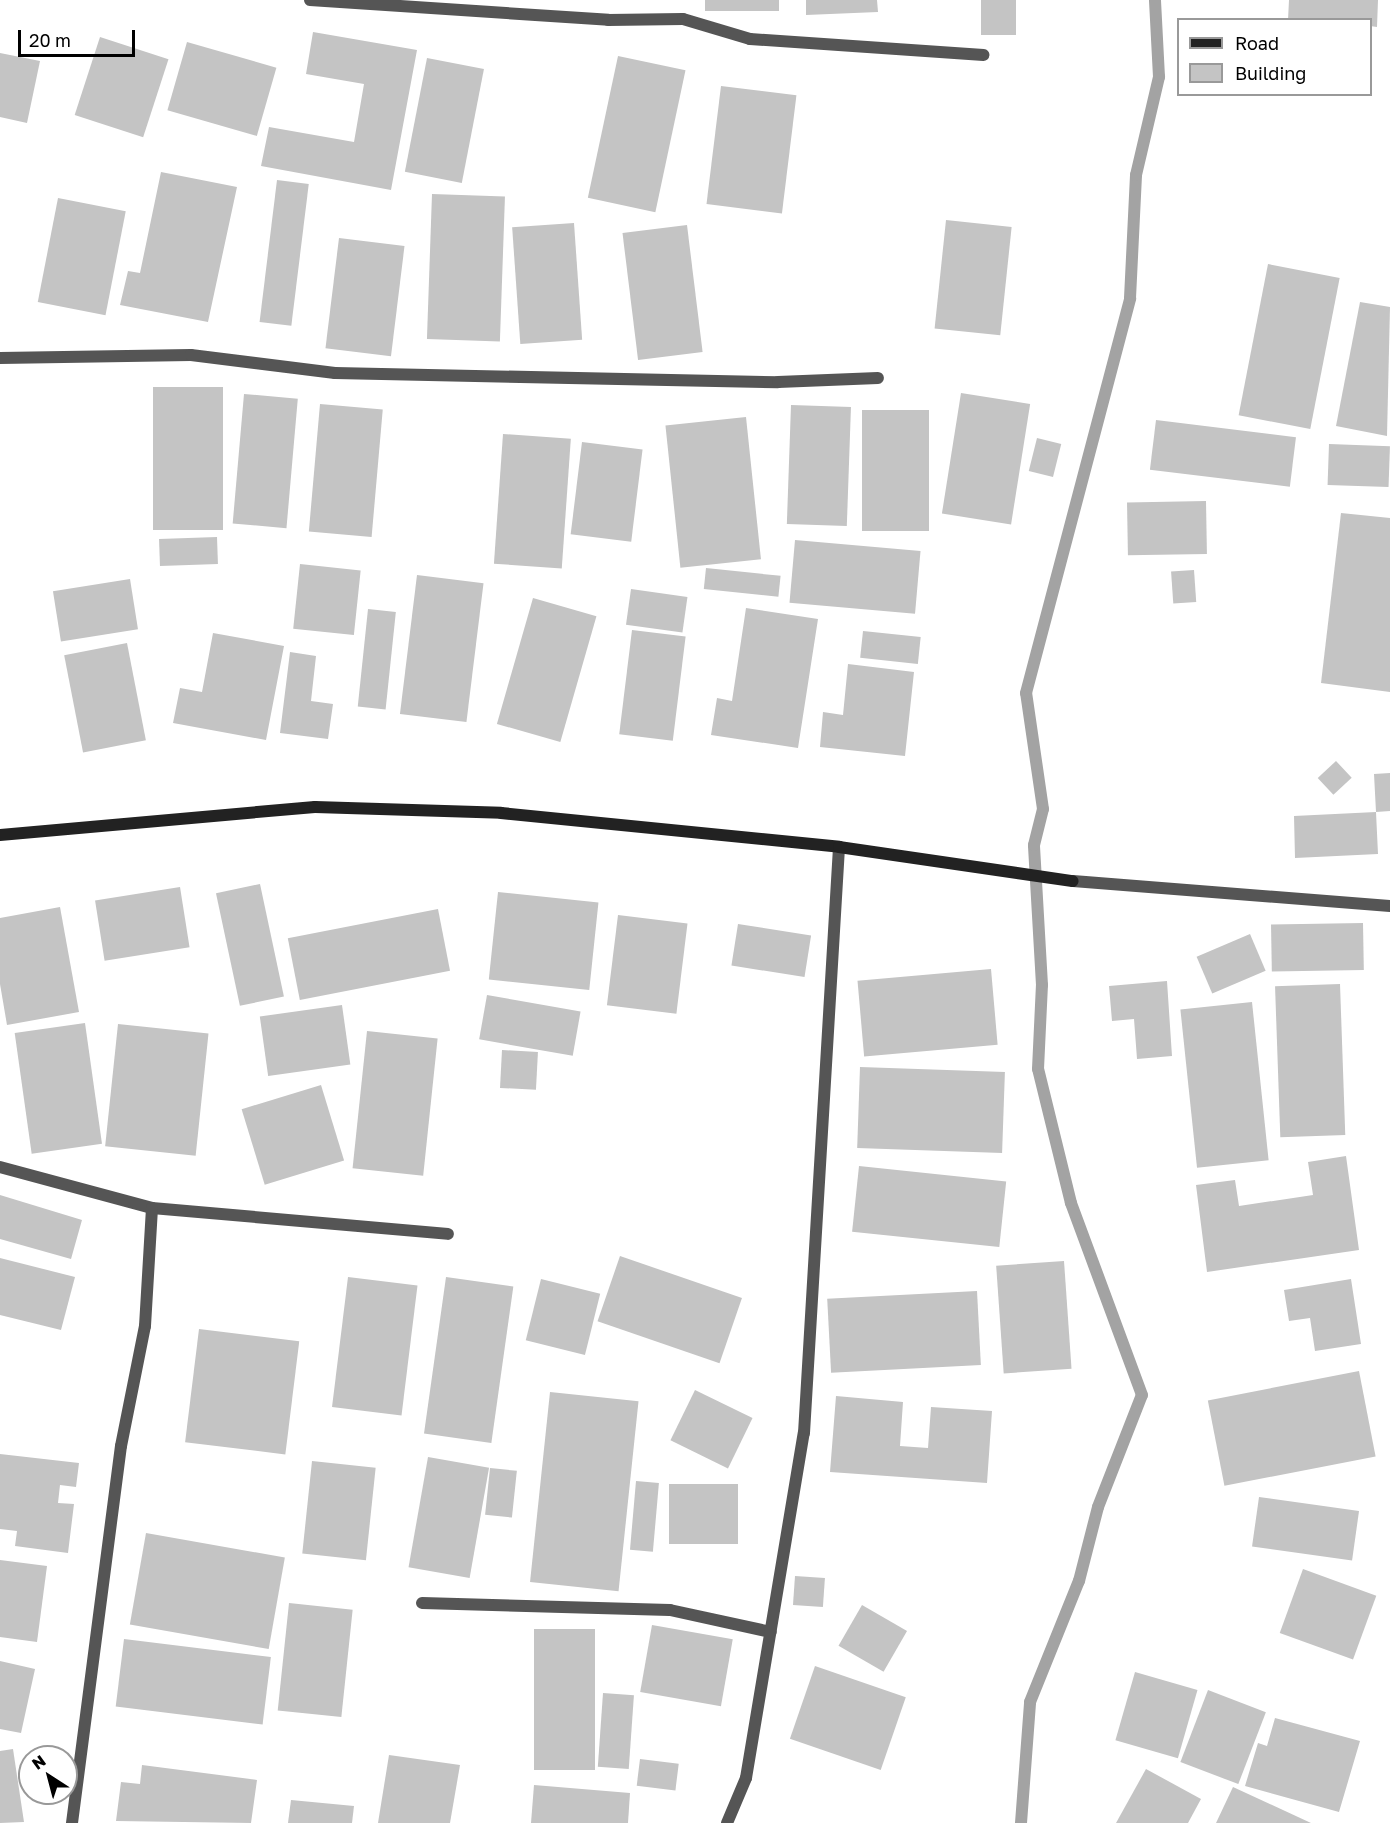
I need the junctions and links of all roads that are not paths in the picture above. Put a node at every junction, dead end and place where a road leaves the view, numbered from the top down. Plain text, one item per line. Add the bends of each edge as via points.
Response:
1 (310, 0) edge
2 (983, 55) dead end
3 (0, 358) edge
4 (878, 378) dead end
5 (0, 835) edge
6 (839, 847) junction
7 (1390, 906) edge
8 (0, 1167) edge
9 (152, 1208) junction
10 (448, 1234) dead end
11 (422, 1603) dead end
12 (771, 1632) junction
13 (72, 1823) edge
14 (727, 1823) edge

1 - 2 street via 608,20 683,19 750,39
3 - 4 street via 191,355 335,374 778,382
5 - 6 street via 315,807 501,813
6 - 7 street via 1073,881
6 - 12 street via 804,1433
8 - 9 street
9 - 10 street
9 - 13 street via 145,1326 117,1475
11 - 12 street via 670,1610
12 - 14 street via 746,1778

